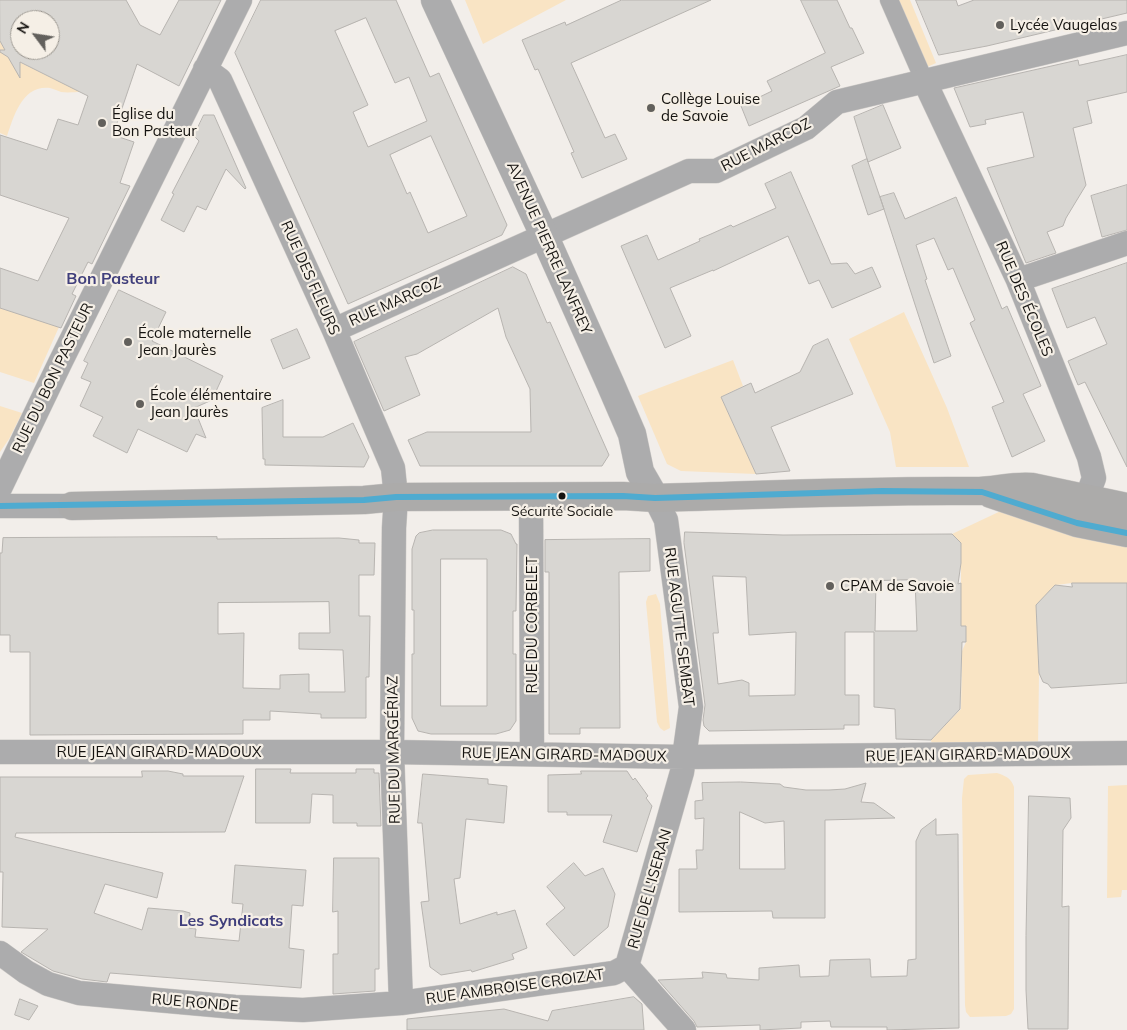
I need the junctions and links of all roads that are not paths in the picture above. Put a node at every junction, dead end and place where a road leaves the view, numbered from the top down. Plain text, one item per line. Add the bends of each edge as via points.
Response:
1 (240, 0) edge
2 (435, 0) edge
3 (889, 0) edge
4 (1127, 33) edge
5 (205, 69) junction
6 (924, 80) junction
7 (544, 235) junction
8 (1127, 243) edge
9 (1018, 280) junction
10 (334, 330) junction
11 (0, 488) edge
12 (396, 497) junction
13 (531, 497) junction
14 (655, 498) junction
15 (0, 506) edge
16 (72, 506) joint
17 (1127, 507) edge
18 (1082, 511) junction
19 (1127, 533) edge
20 (0, 752) edge
21 (392, 752) junction
22 (1127, 753) edge
23 (532, 754) junction
24 (685, 757) junction
25 (0, 953) edge
26 (628, 966) junction
27 (401, 1003) junction
28 (684, 1030) edge

1 - 5 street, RUE DU BON PASTEUR
2 - 7 street, AVENUE PIERRE LANFREY
3 - 6 street
4 - 6 street, RUE MARCOZ
5 - 10 street, RUE DES FLEURS via 220,80
5 - 11 street, RUE DU BON PASTEUR
6 - 7 street, RUE MARCOZ via 838,102 806,128 716,171 689,171
6 - 9 street, RUE DES ÉCOLES
7 - 10 street, RUE MARCOZ
7 - 14 street, AVENUE PIERRE LANFREY via 632,434 640,472
8 - 9 street
9 - 18 street, RUE DES ÉCOLES via 1089,457 1094,478
10 - 12 street, RUE DES FLEURS via 393,468
12 - 13 main road
12 - 16 main road
12 - 21 street, RUE DU MARGÉRIAZ
13 - 14 main road
13 - 23 street, RUE DU CORBELET
14 - 18 main road via 882,491 982,492 1020,495
14 - 24 street, RUE AGUTTE-SEMBAT via 666,520 691,707
15 - 16 street
17 - 18 main road
18 - 19 main road
20 - 21 street, RUE JEAN GIRARD-MADOUX
21 - 23 street, RUE JEAN GIRARD-MADOUX
21 - 27 street, RUE DU MARGÉRIAZ
22 - 24 street, RUE JEAN GIRARD-MADOUX
23 - 24 street, RUE JEAN GIRARD-MADOUX
24 - 26 street, RUE DE L'ISERAN
25 - 27 street, RUE RONDE via 48,984 79,993 303,1010
26 - 27 street, RUE AMBROISE CROIZAT via 614,973
26 - 28 street, RUE DE L'ISERAN

